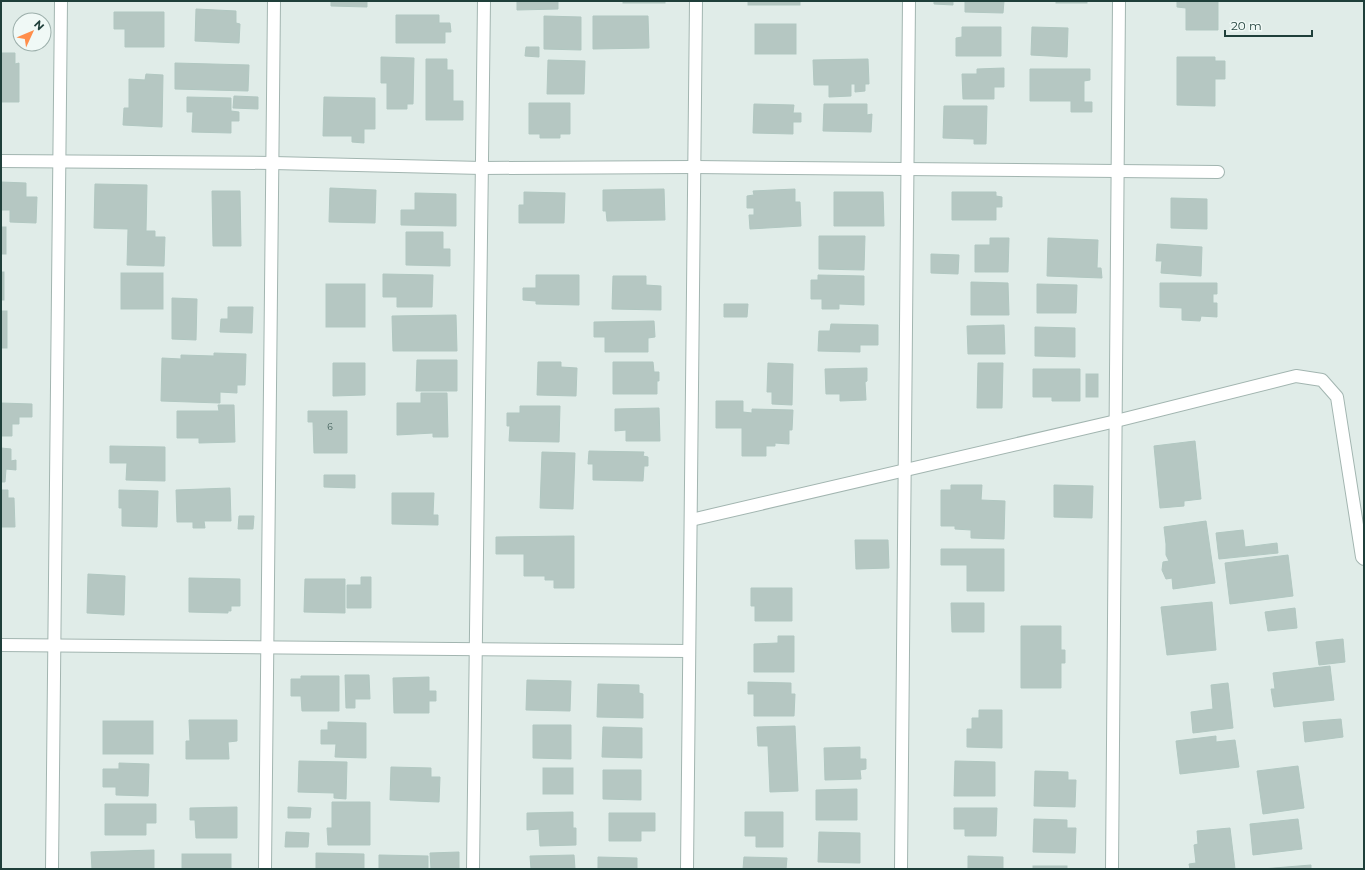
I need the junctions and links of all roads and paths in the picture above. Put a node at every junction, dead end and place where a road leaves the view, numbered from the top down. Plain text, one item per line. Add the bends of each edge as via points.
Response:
1 (61, 1) edge
2 (274, 1) edge
3 (484, 1) edge
4 (696, 1) edge
5 (909, 1) edge
6 (1119, 1) edge
7 (1, 161) edge
8 (59, 162) junction
9 (273, 163) junction
10 (694, 167) junction
11 (482, 168) junction
12 (908, 168) junction
13 (1117, 171) junction
14 (1218, 172) dead end
15 (1116, 421) junction
16 (905, 470) junction
17 (691, 520) junction
18 (1364, 559) edge
19 (1, 645) edge
20 (54, 646) junction
21 (268, 647) junction
22 (475, 650) junction
23 (689, 651) junction
24 (52, 869) edge
25 (265, 869) edge
26 (473, 869) edge
27 (688, 869) edge
28 (901, 869) edge
29 (1112, 869) edge

1 - 8 street
2 - 9 street
3 - 11 street
4 - 10 street
5 - 12 street
6 - 13 street
7 - 8 street
8 - 9 street
8 - 20 street
9 - 11 street
9 - 21 street
10 - 11 street
10 - 12 street
10 - 17 street
11 - 22 street
12 - 13 street
12 - 16 street
13 - 14 street
13 - 15 street
15 - 16 street
15 - 18 street via 1296,376 1322,380 1337,397
15 - 29 street
16 - 17 street
16 - 28 street
17 - 23 street
19 - 20 street
20 - 21 street
20 - 24 street
21 - 22 street
21 - 25 street
22 - 23 street
22 - 26 street
23 - 27 street

